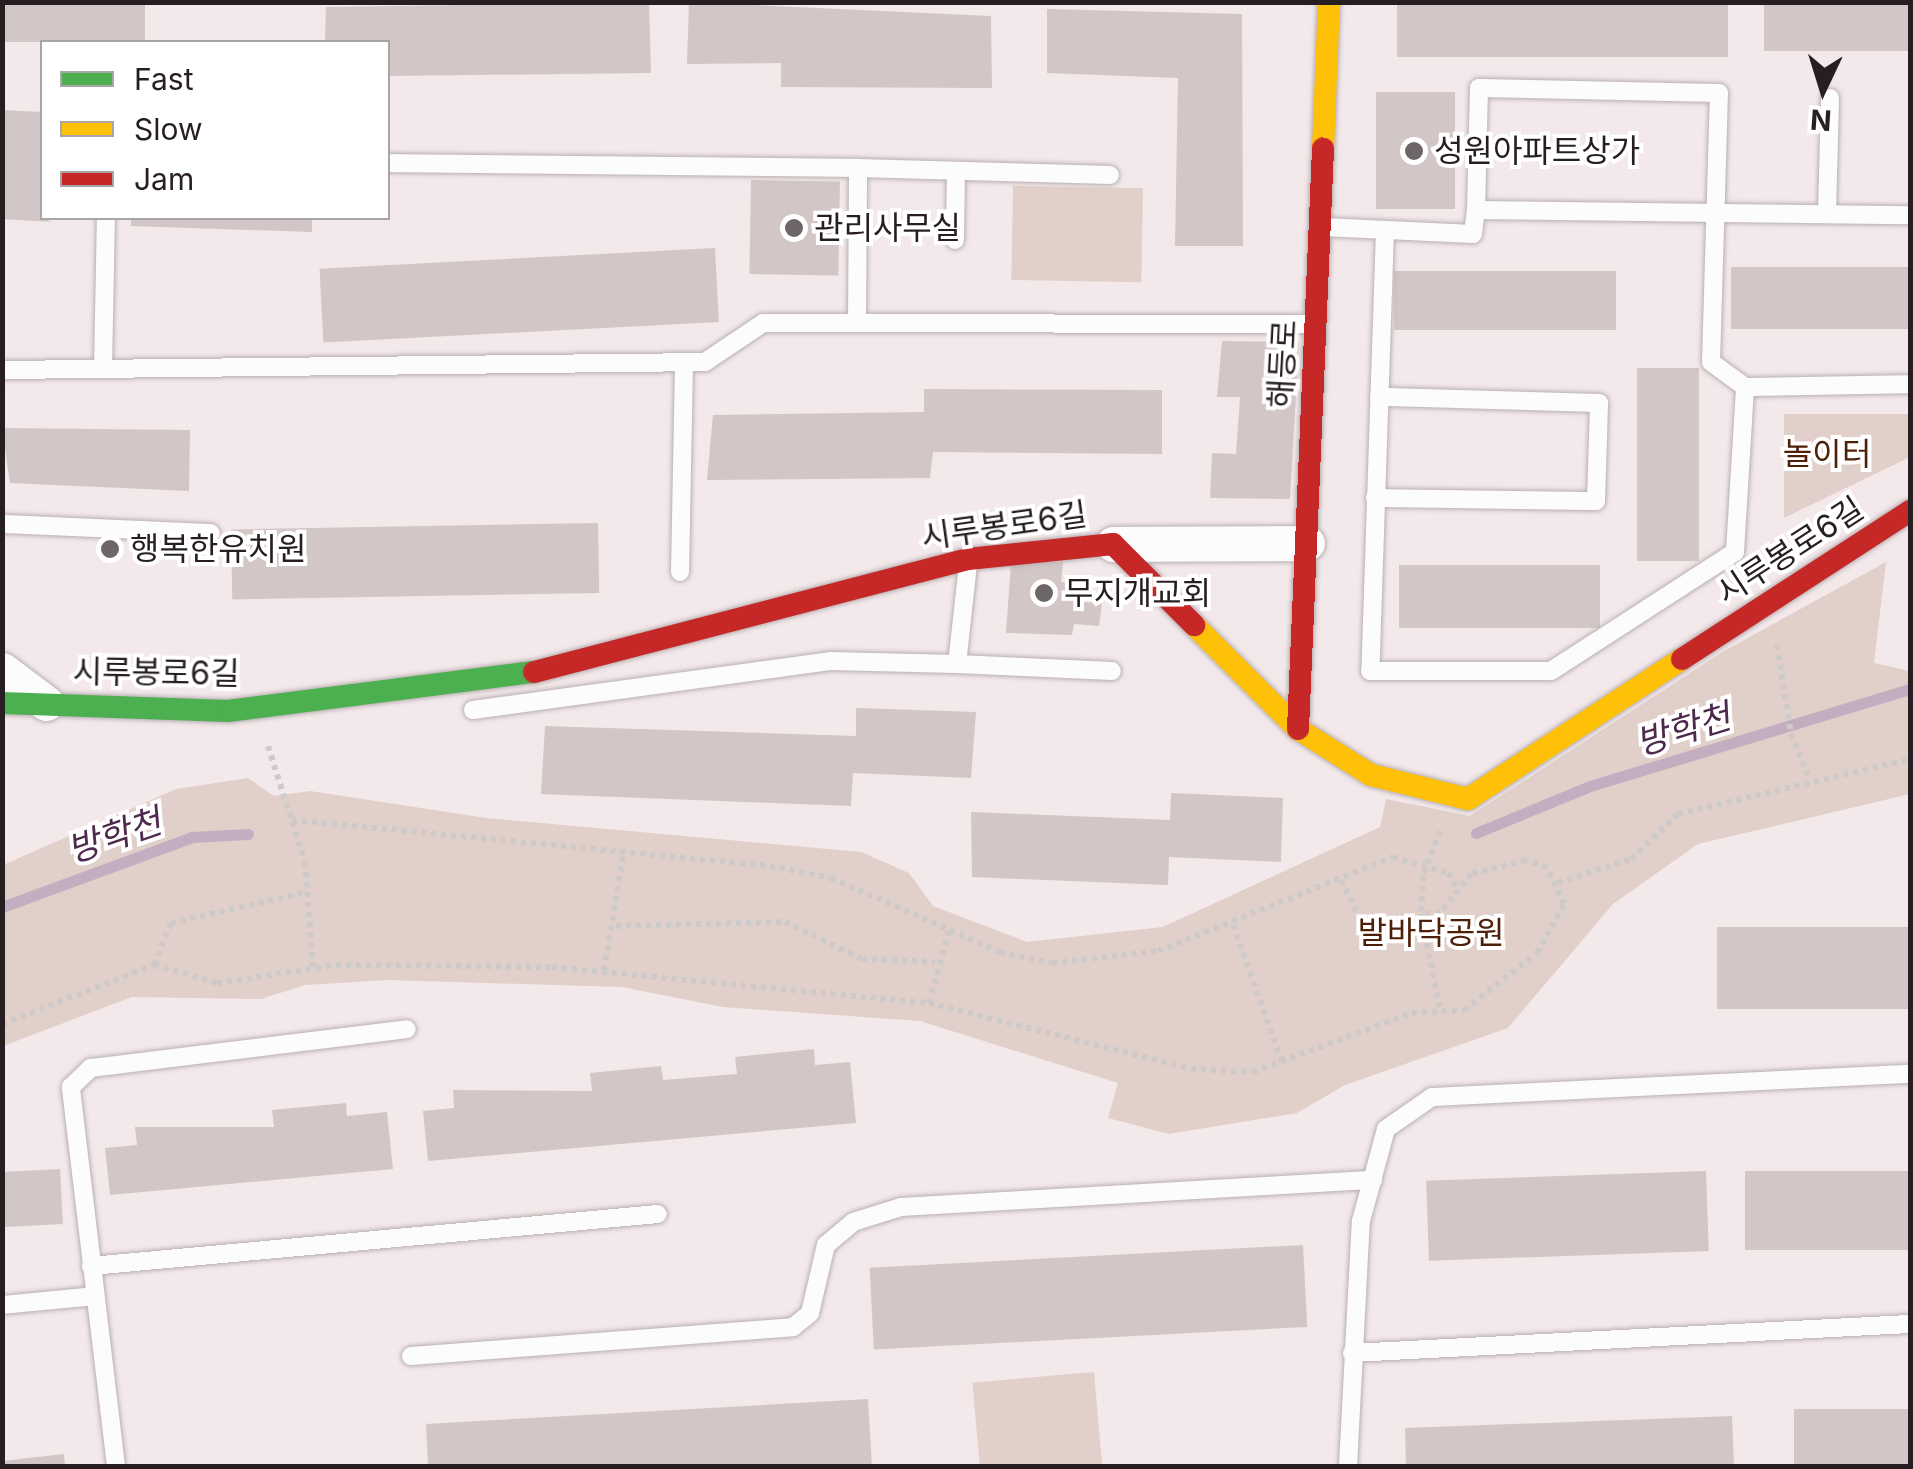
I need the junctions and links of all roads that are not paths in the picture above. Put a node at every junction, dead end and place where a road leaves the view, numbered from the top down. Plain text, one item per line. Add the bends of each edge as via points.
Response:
1 (1329, 2) edge
2 (1830, 98) dead end
3 (390, 163) edge
4 (858, 168) junction
5 (956, 171) junction
6 (1110, 174) dead end
7 (1476, 210) junction
8 (1714, 212) junction
9 (1827, 214) junction
10 (1910, 215) edge
11 (106, 220) edge
12 (1322, 227) junction
13 (1384, 230) junction
14 (955, 240) dead end
15 (856, 323) junction
16 (1317, 324) junction
17 (684, 363) junction
18 (104, 369) junction
19 (2, 370) edge
20 (1910, 384) edge
21 (1745, 387) junction
22 (1379, 397) junction
23 (1376, 498) junction
24 (1910, 511) edge
25 (2, 524) edge
26 (211, 533) dead end
27 (1113, 544) junction
28 (1307, 544) junction
29 (968, 560) junction
30 (680, 572) dead end
31 (957, 664) junction
32 (2, 670) edge
33 (1112, 671) dead end
34 (2, 703) edge
35 (46, 703) junction
36 (474, 710) dead end
37 (1298, 729) junction
38 (407, 1029) dead end
39 (1910, 1074) edge
40 (1373, 1180) junction
41 (658, 1214) dead end
42 (91, 1266) junction
43 (94, 1296) junction
44 (2, 1305) edge
45 (1910, 1324) edge
46 (1352, 1353) junction
47 (411, 1356) dead end
48 (116, 1466) edge
49 (1348, 1466) edge

1 - 12 street, 해등로
2 - 9 lane
3 - 4 lane
4 - 5 lane
4 - 15 lane
5 - 6 lane
5 - 14 lane
7 - 8 lane
7 - 8 lane via 1479,88 1718,93
7 - 13 lane via 1473,234
8 - 9 lane
8 - 21 lane via 1711,362
9 - 10 lane
11 - 18 lane
12 - 13 lane
12 - 16 street, 해등로
13 - 22 lane
15 - 16 lane
15 - 17 lane via 763,323 705,362
16 - 28 street, 해등로
17 - 18 lane
17 - 30 lane
18 - 19 lane
20 - 21 lane
21 - 23 lane via 1735,552 1551,671 1370,671
22 - 23 lane
22 - 23 lane via 1599,403 1598,442 1596,501
24 - 37 street, 시루봉로6길 via 1495,789 1455,798 1371,775
25 - 26 lane
27 - 28 street
27 - 29 street, 시루봉로6길
27 - 37 street, 시루봉로6길
28 - 37 street, 해등로
29 - 31 lane
29 - 35 street, 시루봉로6길 via 532,673 256,707
31 - 33 lane
31 - 36 lane via 830,660
32 - 35 street
34 - 35 street, 시루봉로6길
38 - 42 lane via 92,1068 72,1087
39 - 40 lane via 1432,1097 1386,1129
40 - 46 lane
40 - 47 lane via 901,1207 854,1222 826,1245 810,1313 792,1327
41 - 42 lane
42 - 43 lane
43 - 44 lane
43 - 48 lane
45 - 46 lane
46 - 49 lane

